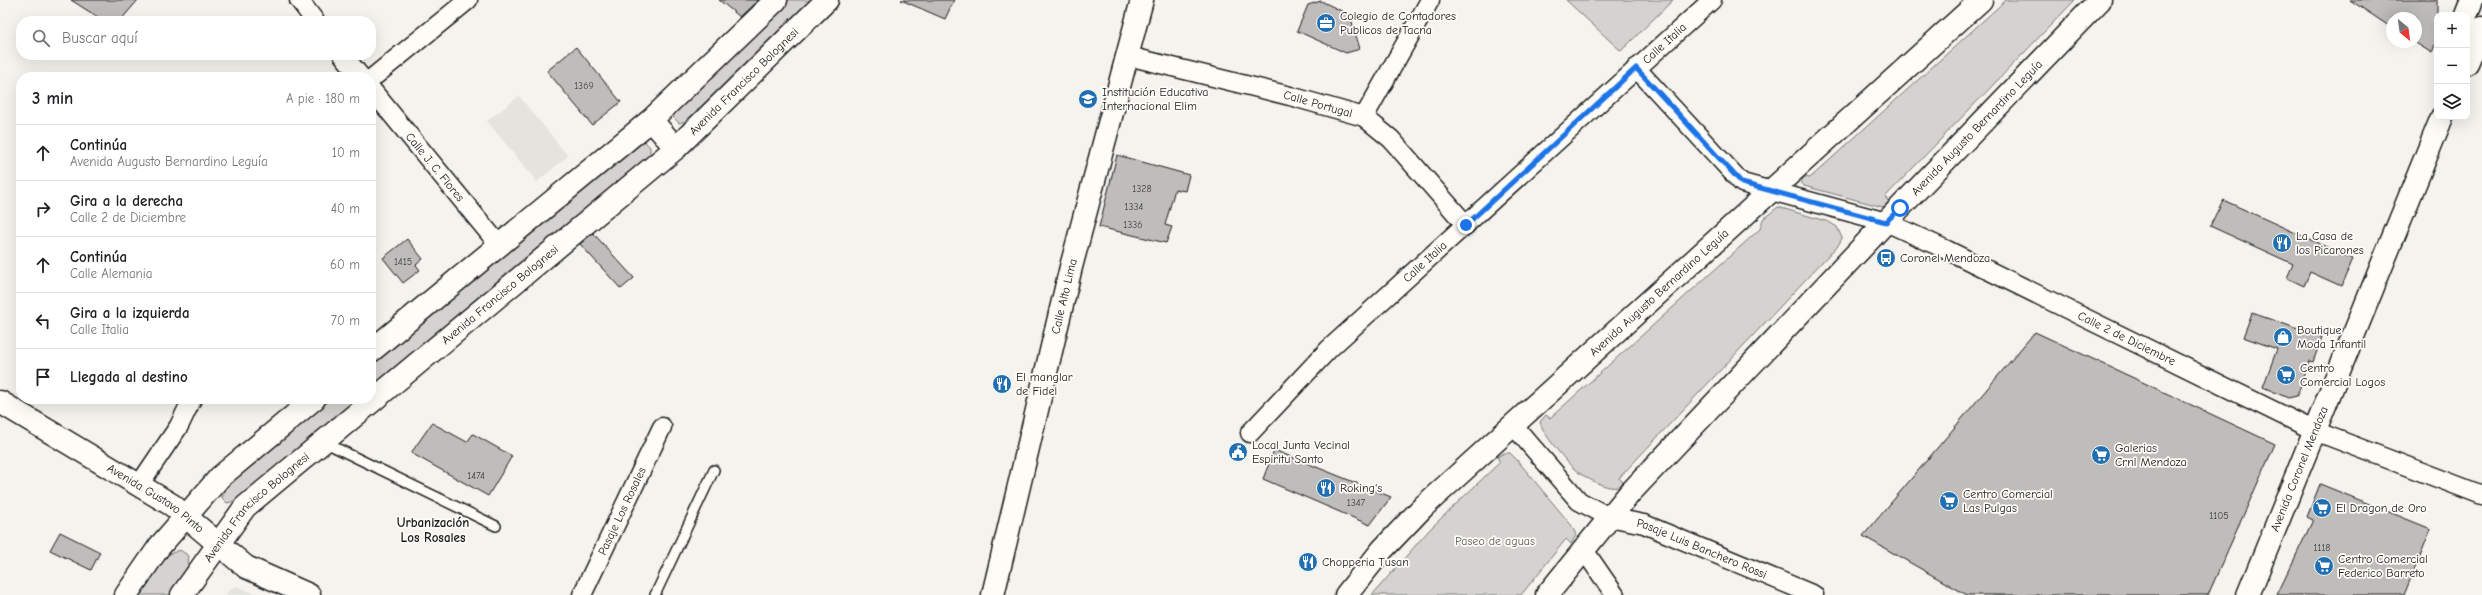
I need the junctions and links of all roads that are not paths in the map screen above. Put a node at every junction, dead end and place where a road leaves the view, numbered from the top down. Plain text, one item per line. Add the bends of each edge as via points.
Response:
1 (299, 0) edge
2 (468, 0) edge
3 (776, 0) edge
4 (827, 0) edge
5 (1142, 0) edge
6 (1430, 0) edge
7 (1712, 0) edge
8 (1981, 0) edge
9 (2100, 0) edge
10 (2472, 0) edge
11 (2467, 12) edge
12 (311, 16) edge
13 (2482, 28) edge
14 (1128, 56) junction
15 (2470, 56) edge
16 (347, 60) edge
17 (1636, 68) junction
18 (357, 72) edge
19 (376, 75) edge
20 (376, 95) edge
21 (1364, 116) junction
22 (651, 120) junction
23 (2436, 120) edge
24 (2441, 120) edge
25 (2430, 143) junction
26 (676, 148) junction
27 (1768, 192) junction
28 (1886, 222) junction
29 (1466, 225) junction
30 (499, 245) junction
31 (376, 347) edge
32 (376, 398) edge
33 (0, 402) edge
34 (190, 404) edge
35 (308, 404) edge
36 (369, 404) edge
37 (1513, 425) junction
38 (662, 427) dead end
39 (2315, 431) junction
40 (1250, 433) dead end
41 (323, 442) junction
42 (714, 470) dead end
43 (139, 485) junction
44 (2482, 495) edge
45 (186, 516) junction
46 (1609, 517) junction
47 (496, 526) dead end
48 (218, 544) junction
49 (1584, 550) junction
50 (126, 595) edge
51 (182, 595) edge
52 (309, 595) edge
53 (582, 595) edge
54 (655, 595) edge
55 (994, 595) edge
56 (1346, 595) edge
57 (1547, 595) edge
58 (1615, 595) edge
59 (1814, 595) edge
60 (2248, 595) edge

1 - 12 street
2 - 19 street
3 - 22 main road
4 - 26 main road, Avenida Francisco Bolognesi
5 - 14 main road, Calle Alto Lima
6 - 21 street
7 - 17 street, Calle Italia
8 - 27 main road, Avenida Augusto Bernardino Leguía
9 - 28 main road, Avenida Augusto Bernardino Leguía
10 - 11 main road
13 - 15 main road
14 - 21 street, Calle Portugal
14 - 55 main road, Calle Alto Lima via 1071,267
16 - 18 street
17 - 27 street, Calle 2 de Diciembre via 1742,183
17 - 29 street, Calle Italia
20 - 30 street, Calle J. C. Flores
21 - 29 street, Calle Portugal via 1391,139
22 - 26 main road
22 - 30 main road
23 - 25 main road, Avenida Coronel Mendoza
24 - 25 main road, Avenida Coronel Mendoza
25 - 39 main road, Avenida Coronel Mendoza
26 - 32 main road, Avenida Francisco Bolognesi
27 - 28 street, Calle 2 de Diciembre
27 - 37 main road, Avenida Augusto Bernardino Leguía
28 - 39 street, Calle 2 de Diciembre
28 - 46 main road, Avenida Augusto Bernardino Leguía
29 - 40 street, Calle Italia via 1329,349
30 - 31 main road
33 - 43 main road, Avenida Gustavo Pinto
34 - 43 street via 179,426
35 - 45 main road via 220,477
36 - 41 main road, Avenida Francisco Bolognesi
37 - 46 street, Pasaje Luis Banchero Rossi via 1579,501
37 - 56 main road, Avenida Augusto Bernardino Leguía via 1424,506 1382,550
38 - 53 street, Pasaje Los Rosales
39 - 44 street, Calle 2 de Diciembre
39 - 60 main road, Avenida Coronel Mendoza
41 - 47 lane
41 - 48 main road, Avenida Francisco Bolognesi via 245,507
42 - 54 lane
43 - 45 main road, Avenida Gustavo Pinto
45 - 48 main road, Avenida Gustavo Pinto
45 - 50 main road via 159,547
46 - 49 main road, Avenida Augusto Bernardino Leguía
46 - 59 street, Pasaje Luis Banchero Rossi via 1644,524
48 - 51 main road, Avenida Francisco Bolognesi
48 - 52 main road, Avenida Gustavo Pinto via 246,567
49 - 57 main road, Avenida Augusto Bernardino Leguía
49 - 58 street

